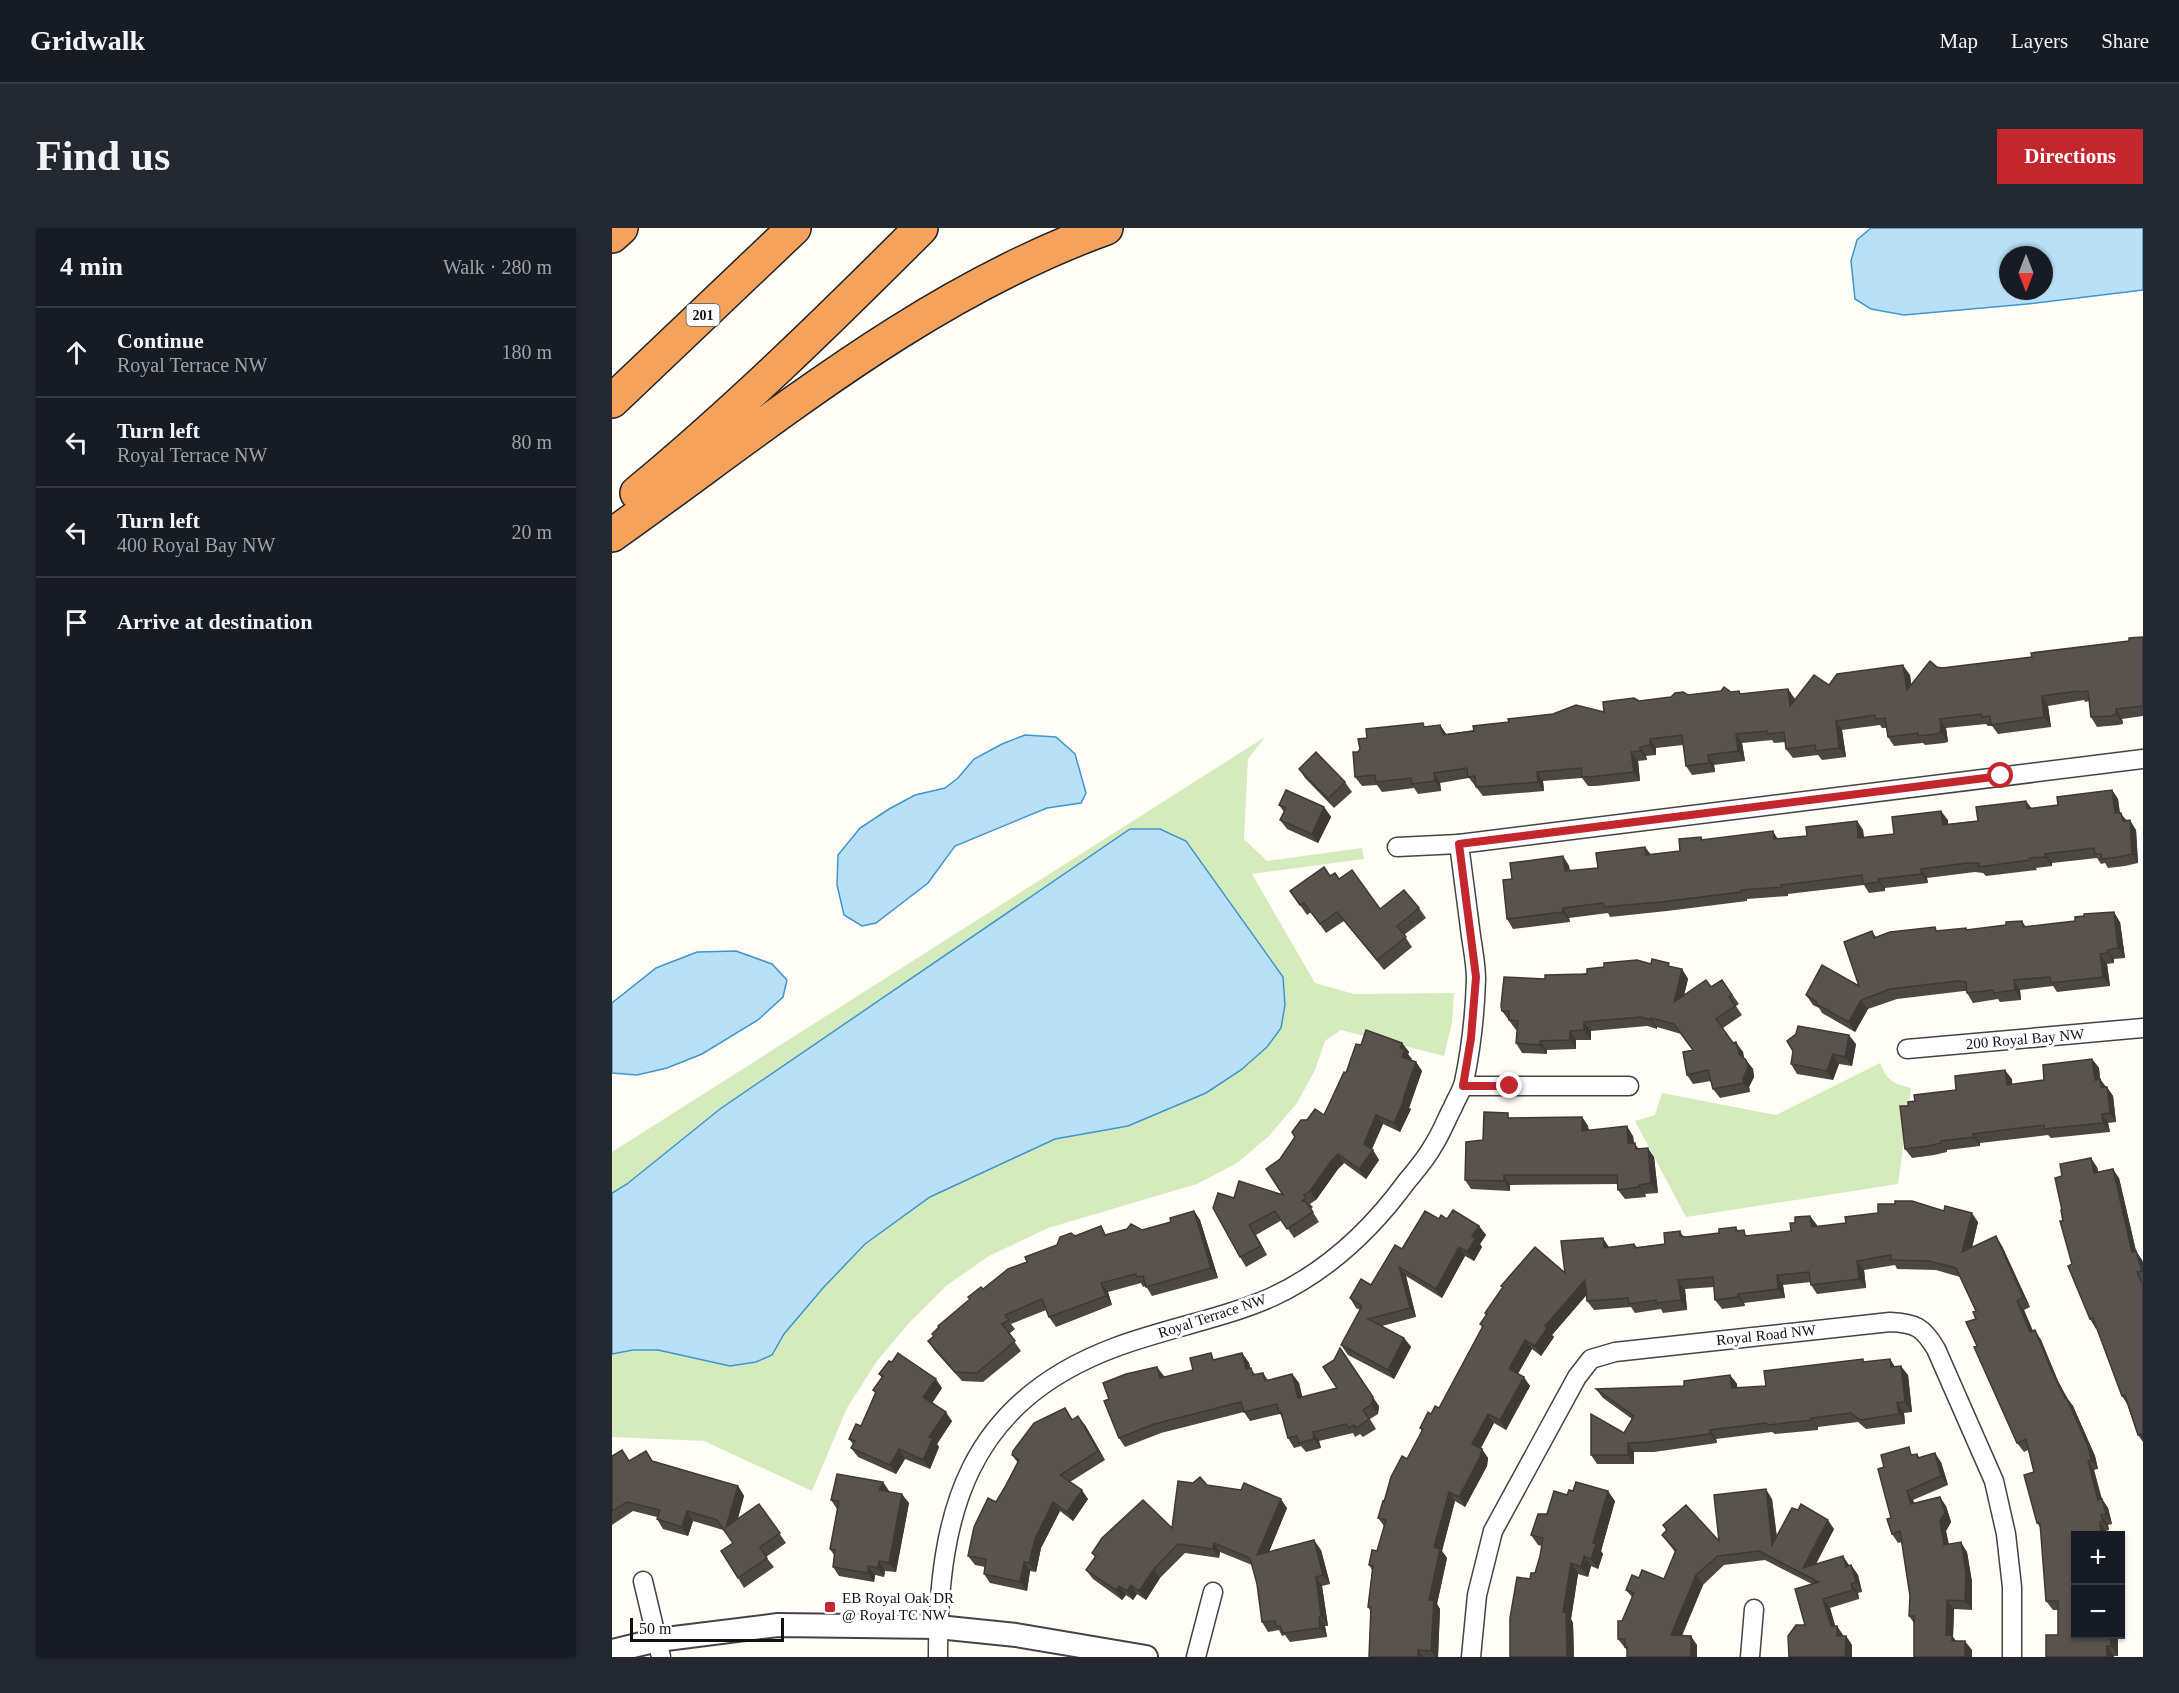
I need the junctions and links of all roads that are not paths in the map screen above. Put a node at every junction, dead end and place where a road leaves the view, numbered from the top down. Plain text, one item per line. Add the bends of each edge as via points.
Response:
1 (621, 228) edge
2 (794, 228) edge
3 (921, 228) edge
4 (1106, 228) edge
5 (612, 236) edge
6 (612, 401) edge
7 (612, 513) edge
8 (612, 535) edge
9 (2143, 759) edge
10 (1459, 844) junction
11 (1397, 847) dead end
12 (2143, 1028) edge
13 (1907, 1050) dead end
14 (1463, 1086) junction
15 (1629, 1086) dead end
16 (643, 1581) dead end
17 (1213, 1592) dead end
18 (1754, 1610) dead end
19 (938, 1627) junction
20 (660, 1649) edge
21 (612, 1652) edge
22 (938, 1657) edge
23 (1146, 1657) edge
24 (1196, 1657) edge
25 (1471, 1657) edge
26 (1750, 1657) edge
27 (2012, 1657) edge

1 - 5 highway
2 - 6 highway, 201
3 - 7 highway via 697,443
4 - 8 highway via 1024,261 910,324
9 - 10 street
10 - 11 street
10 - 14 street, Royal Terrace NW via 1476,977
12 - 13 street, 200 Royal Bay NW
14 - 15 street
14 - 19 street, Royal Terrace NW via 1434,1146 1403,1188 1345,1250 1309,1277 1272,1297 1221,1316 1117,1347 1072,1365 1036,1388 998,1425 975,1460 954,1508
16 - 20 street
17 - 24 street
18 - 26 street
19 - 20 street via 778,1624
19 - 22 street, Royal Terrace NW
19 - 23 street via 1016,1635
20 - 21 street
25 - 27 street, Royal Road NW via 1477,1595 1493,1531 1577,1377 1591,1359 1615,1352 1890,1322 1910,1323 1927,1333 1994,1481 2012,1587

